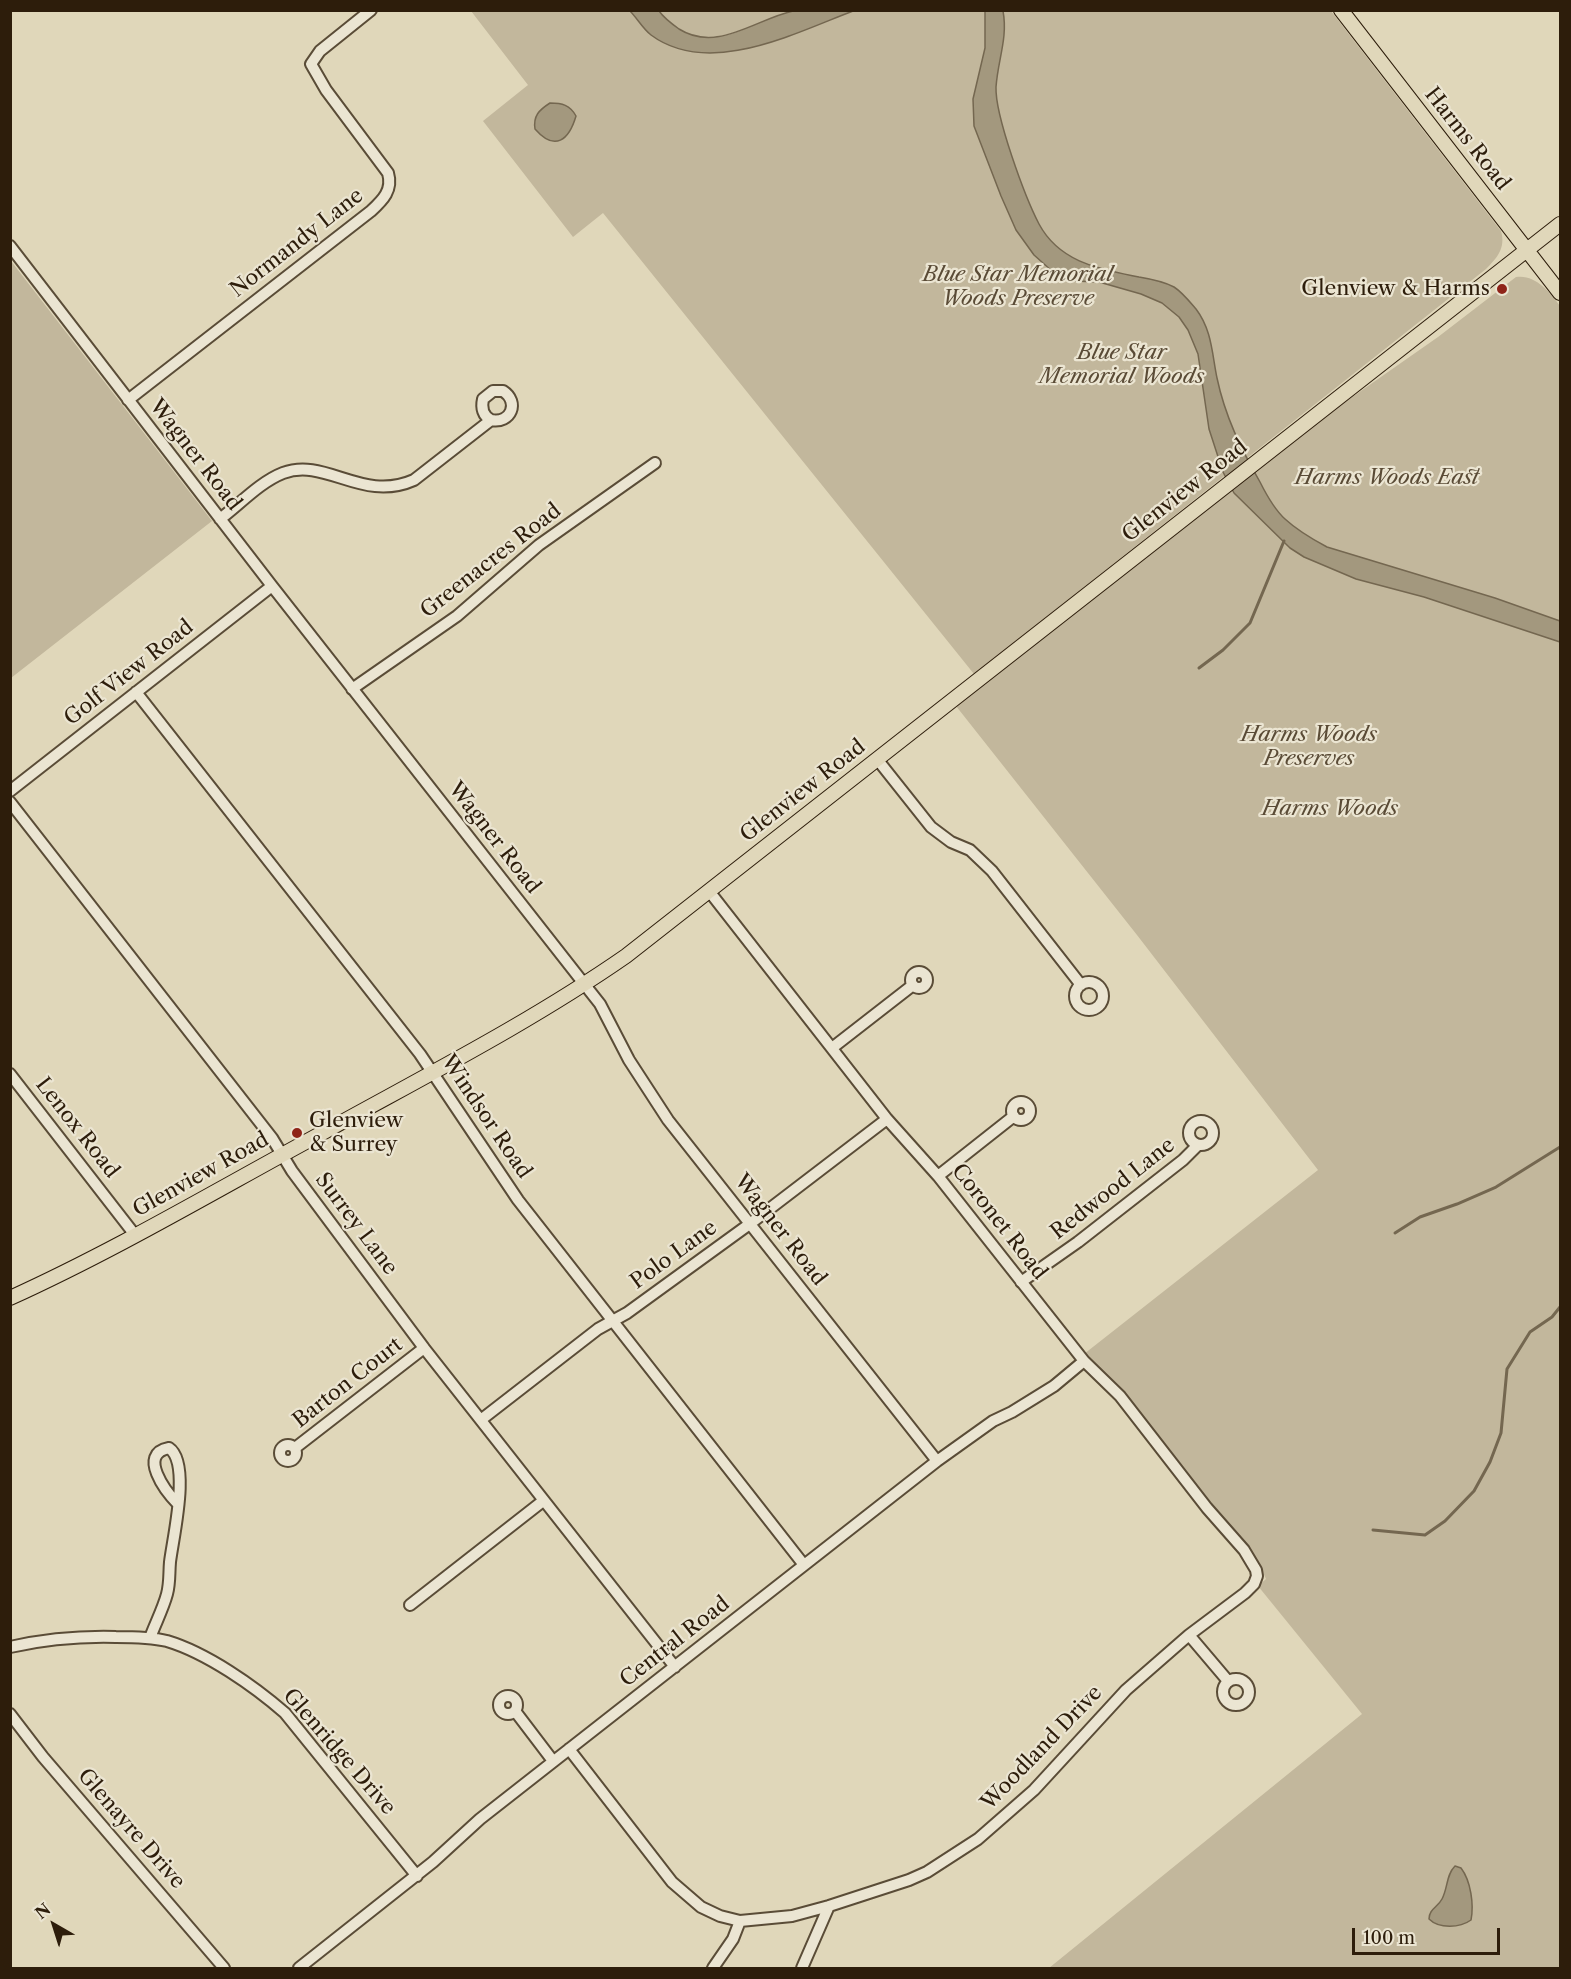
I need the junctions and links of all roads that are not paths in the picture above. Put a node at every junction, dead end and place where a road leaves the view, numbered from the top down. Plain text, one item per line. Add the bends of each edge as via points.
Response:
1 (371, 10) edge
2 (1341, 10) edge
3 (1560, 224) edge
4 (10, 246) edge
5 (1528, 250) junction
6 (1560, 293) edge
7 (128, 400) junction
8 (492, 420) dead end
9 (655, 463) dead end
10 (220, 519) junction
11 (272, 586) junction
12 (352, 689) junction
13 (136, 692) junction
14 (877, 759) junction
15 (10, 791) edge
16 (10, 802) edge
17 (709, 891) junction
18 (585, 985) junction
19 (913, 985) dead end
20 (1081, 985) dead end
21 (832, 1048) junction
22 (432, 1072) junction
23 (10, 1074) edge
24 (1014, 1116) dead end
25 (887, 1119) junction
26 (1198, 1145) dead end
27 (282, 1155) junction
28 (938, 1176) junction
29 (751, 1223) junction
30 (135, 1234) junction
31 (1021, 1282) junction
32 (10, 1298) edge
33 (613, 1320) junction
34 (424, 1348) junction
35 (1084, 1361) junction
36 (482, 1419) junction
37 (295, 1448) dead end
38 (937, 1461) junction
39 (543, 1501) junction
40 (178, 1504) dead end
41 (804, 1564) junction
42 (1257, 1576) joint
43 (410, 1605) dead end
44 (1188, 1635) junction
45 (150, 1638) junction
46 (10, 1647) edge
47 (675, 1667) junction
48 (1228, 1681) dead end
49 (514, 1712) dead end
50 (10, 1714) edge
51 (569, 1749) junction
52 (553, 1761) junction
53 (417, 1876) junction
54 (830, 1906) junction
55 (740, 1921) junction
56 (224, 1968) edge
57 (299, 1968) edge
58 (713, 1968) edge
59 (801, 1968) edge

1 - 7 street, Normandy Lane via 320,51 311,64 388,173 387,194 371,211
2 - 5 main road, Harms Road
3 - 5 main road, Glenview Road
4 - 7 street, Wagner Road
5 - 6 main road, Harms Road
5 - 14 main road, Glenview Road
7 - 10 street, Wagner Road
8 - 10 street via 401,486 374,487 310,471 286,472
9 - 12 street, Greenacres Road via 539,545 457,616
10 - 11 street, Wagner Road
11 - 12 street, Wagner Road
11 - 13 street, Golf View Road
12 - 18 street, Wagner Road
13 - 15 street, Golf View Road
13 - 22 street, Windsor Road
14 - 17 main road, Glenview Road
14 - 20 street via 931,827 970,850 992,871
16 - 27 street, Surrey Lane
17 - 18 main road, Glenview Road
17 - 21 street, Coronet Road
18 - 22 main road, Glenview Road
18 - 29 street, Wagner Road via 668,1120
19 - 21 street
21 - 25 street, Coronet Road
22 - 27 main road, Glenview Road
22 - 33 street, Windsor Road via 504,1180
23 - 30 street, Lenox Road
24 - 28 street
25 - 28 street, Coronet Road
25 - 29 street, Polo Lane
26 - 31 street, Redwood Lane via 1087,1235
27 - 30 main road, Glenview Road
27 - 34 street, Surrey Lane
28 - 31 street, Coronet Road
29 - 33 street, Polo Lane
29 - 38 street, Wagner Road
30 - 32 main road, Glenview Road
31 - 35 street, Coronet Road
33 - 36 street, Polo Lane
33 - 41 street, Windsor Road
34 - 36 street, Surrey Lane
34 - 37 street, Barton Court
35 - 38 street, Central Road via 1054,1386 993,1421
35 - 42 street, Coronet Road via 1120,1396 1244,1550
36 - 39 street, Surrey Lane
38 - 41 street, Central Road
39 - 43 street
39 - 47 street, Surrey Lane
40 - 45 street via 168,1587
41 - 47 street, Central Road
42 - 44 street, Woodland Drive via 1245,1593
44 - 48 street
44 - 54 street, Woodland Drive via 1124,1691 1034,1790 978,1839 927,1872
45 - 46 street, Glenridge Drive via 83,1636
45 - 53 street, Glenridge Drive via 215,1664 277,1706
47 - 51 street, Central Road
49 - 52 street
50 - 56 street, Glenayre Drive via 42,1757
51 - 52 street, Central Road
51 - 55 street, Woodland Drive via 672,1882 701,1907
52 - 53 street, Central Road
53 - 57 street, Central Road
54 - 55 street, Woodland Drive via 771,1919
54 - 59 street
55 - 58 street

